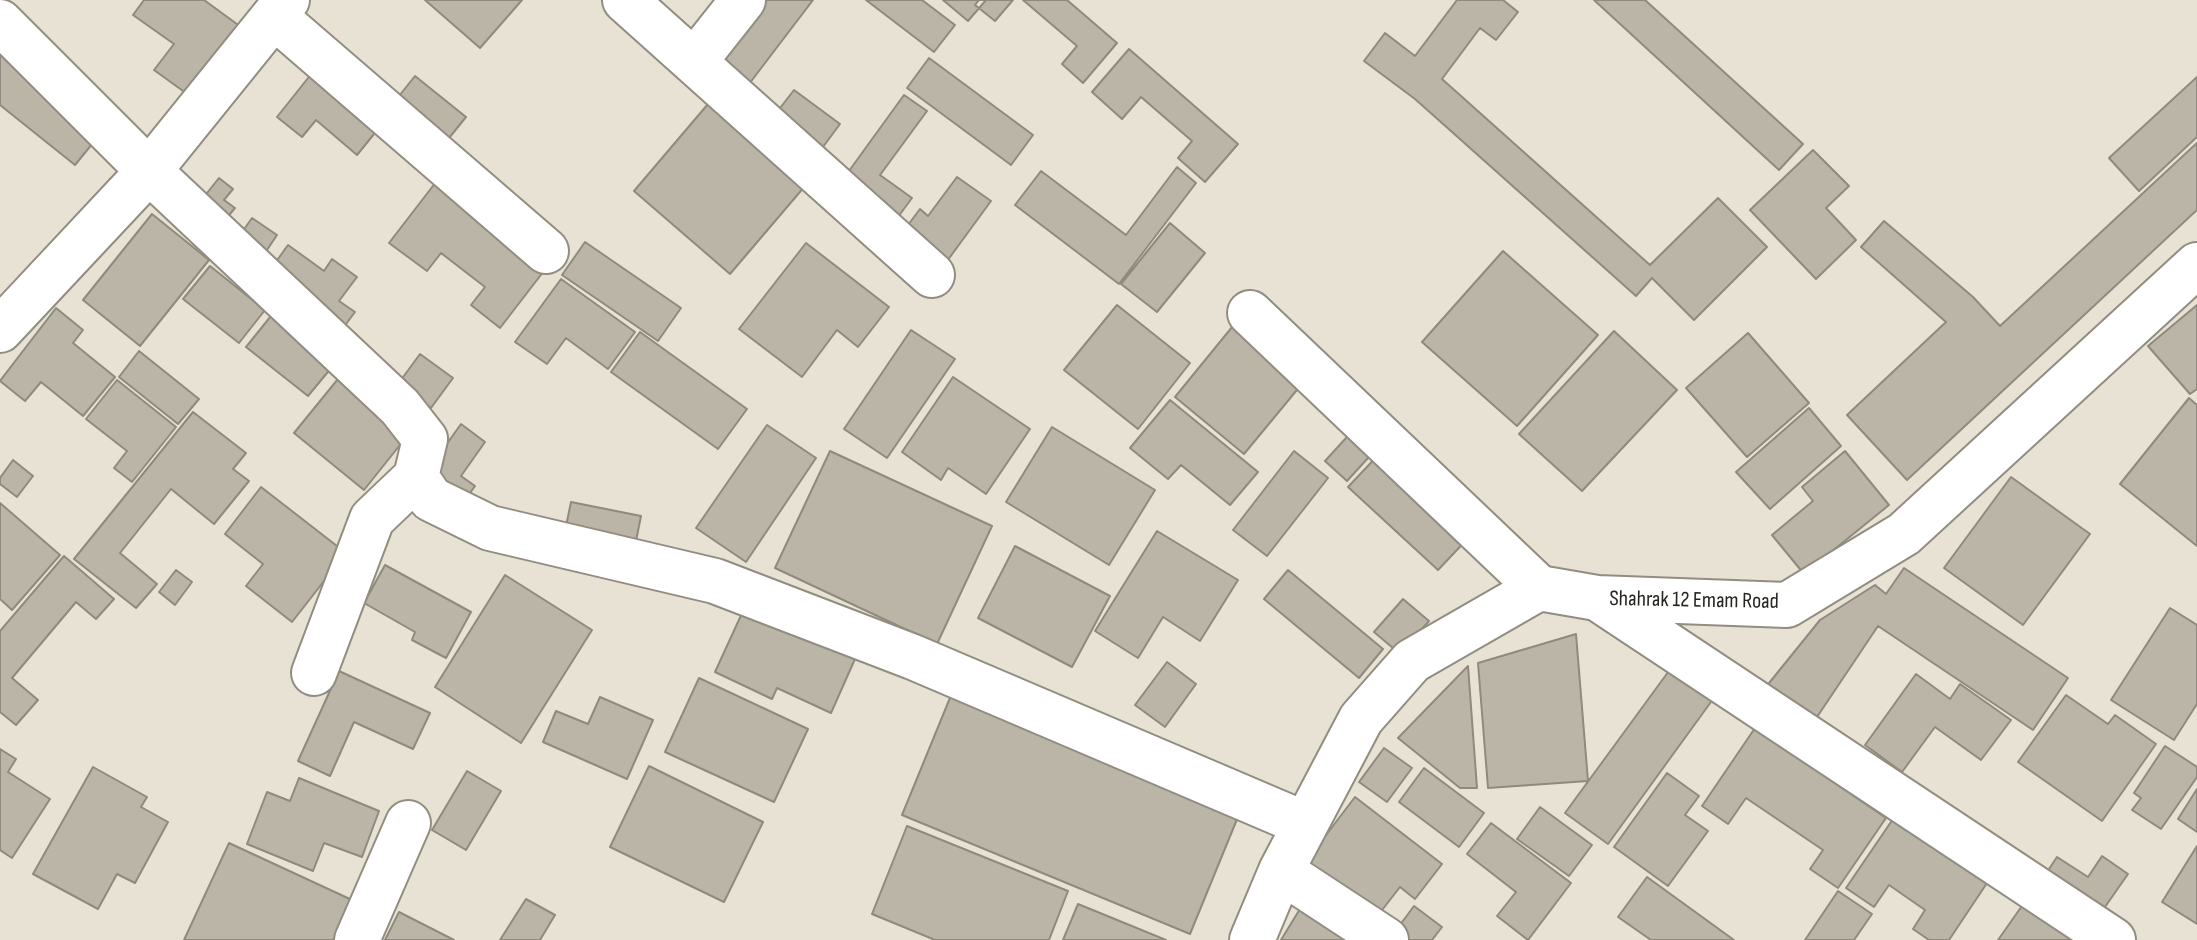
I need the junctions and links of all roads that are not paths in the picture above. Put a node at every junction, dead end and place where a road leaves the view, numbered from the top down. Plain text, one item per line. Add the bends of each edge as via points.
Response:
1 (625, 0) edge
2 (743, 0) edge
3 (281, 8) edge
4 (0, 22) edge
5 (694, 62) junction
6 (149, 171) junction
7 (546, 251) dead end
8 (2197, 265) edge
9 (932, 275) dead end
10 (1250, 313) dead end
11 (0, 330) edge
12 (416, 477) junction
13 (1539, 588) junction
14 (1597, 598) junction
15 (314, 673) dead end
16 (408, 823) dead end
17 (1305, 824) junction
18 (1281, 871) junction
19 (357, 940) edge
20 (1252, 940) edge
21 (1386, 940) edge
22 (2113, 940) edge

1 - 5 street
2 - 5 street
3 - 6 street
3 - 7 street
4 - 6 street
5 - 9 street
6 - 11 street
6 - 12 street via 400,407 425,439
8 - 14 street, Shahrak 12 Emam Road via 1904,534 1787,605
10 - 13 street
12 - 15 street via 372,519
12 - 17 street via 431,499 490,528 715,581 913,657
13 - 14 street, Shahrak 12 Emam Road
13 - 17 street via 1412,661 1361,719
14 - 22 street
16 - 19 street
17 - 18 street
18 - 20 street
18 - 21 street

